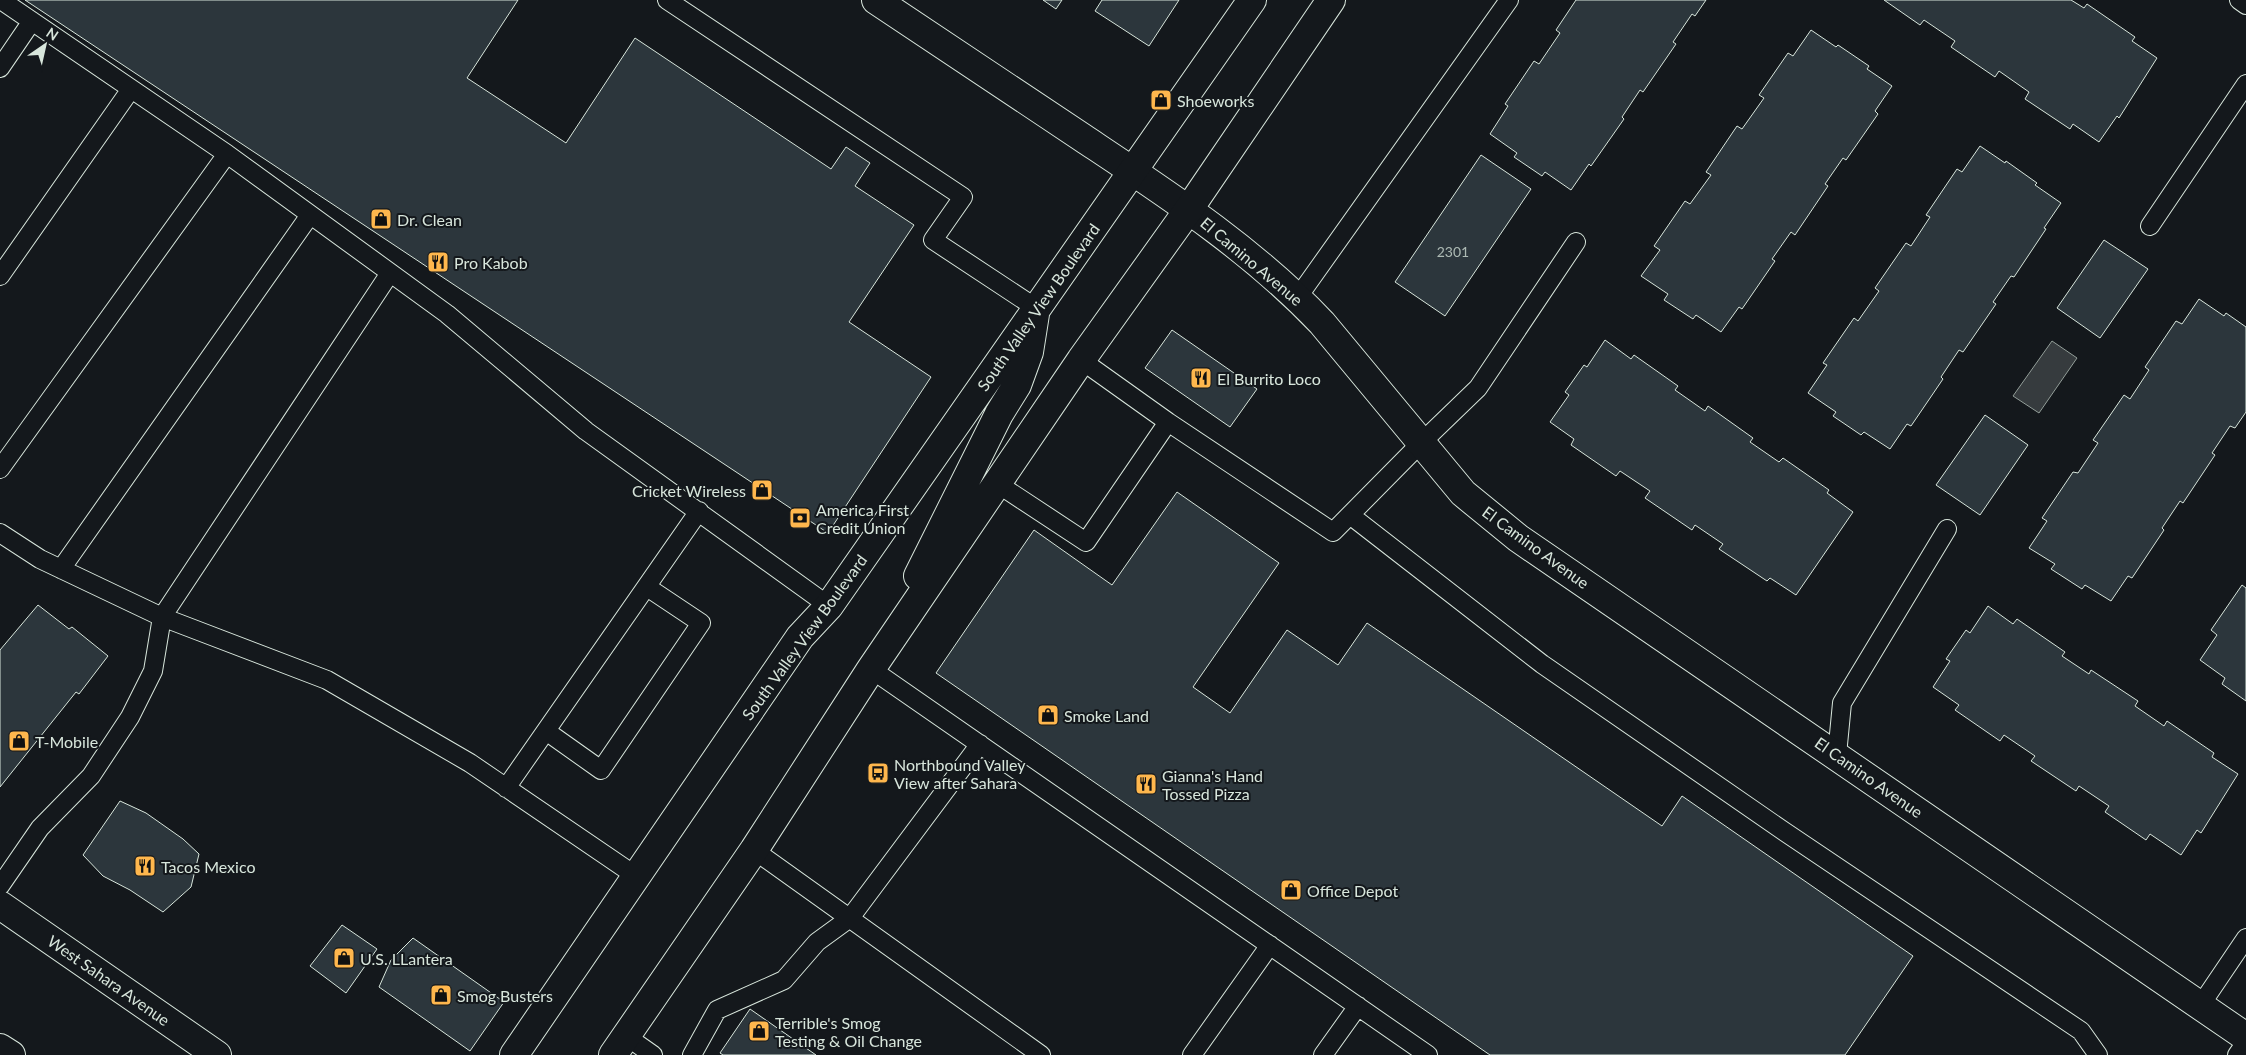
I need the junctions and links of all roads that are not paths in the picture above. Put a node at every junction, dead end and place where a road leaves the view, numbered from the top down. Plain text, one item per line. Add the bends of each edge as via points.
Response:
1 (1, 0) edge
2 (667, 0) edge
3 (876, 0) edge
4 (1252, 0) edge
5 (1331, 0) edge
6 (1509, 0) edge
7 (2239, 0) edge
8 (2246, 5) edge
9 (32, 21) junction
10 (0, 68) edge
11 (2246, 84) edge
12 (131, 89) junction
13 (227, 154) junction
14 (1134, 170) junction
15 (1189, 209) junction
16 (310, 215) junction
17 (2150, 226) dead end
18 (1576, 242) dead end
19 (390, 273) junction
20 (0, 276) edge
21 (1298, 297) junction
22 (1036, 308) junction
23 (1081, 360) junction
24 (1168, 422) junction
25 (1420, 444) junction
26 (0, 469) edge
27 (998, 484) junction
28 (699, 511) junction
29 (1350, 516) junction
30 (1947, 529) dead end
31 (0, 534) edge
32 (61, 569) junction
33 (647, 587) junction
34 (829, 606) junction
35 (162, 617) junction
36 (871, 669) junction
37 (546, 731) junction
38 (980, 744) junction
39 (1837, 755) junction
40 (506, 788) junction
41 (754, 850) junction
42 (636, 876) junction
43 (0, 886) edge
44 (0, 905) edge
45 (850, 918) junction
46 (2246, 938) edge
47 (1270, 945) junction
48 (1358, 1006) junction
49 (2200, 1006) junction
50 (2246, 1037) edge
51 (2246, 1042) edge
52 (620, 1045) edge
53 (0, 1048) edge
54 (11, 1055) edge
55 (217, 1055) edge
56 (514, 1055) edge
57 (653, 1055) edge
58 (692, 1055) edge
59 (1041, 1055) edge
60 (1192, 1055) edge
61 (1323, 1055) edge
62 (1428, 1055) edge
63 (2098, 1055) edge
64 (2237, 1055) edge

1 - 9 lane
2 - 22 lane via 963,197 933,240
3 - 14 main road, El Camino Avenue
4 - 14 main road, South Valley View Boulevard
5 - 15 main road
6 - 21 lane
7 - 8 lane
9 - 10 lane
9 - 12 lane
11 - 17 lane
12 - 13 lane
12 - 20 lane
13 - 16 lane
13 - 26 lane
14 - 15 main road, El Camino Avenue
14 - 22 main road, South Valley View Boulevard
15 - 21 main road, El Camino Avenue
15 - 23 main road
16 - 19 lane
16 - 32 lane
18 - 25 lane via 1478,388
19 - 28 lane via 446,314 586,431
19 - 35 lane
21 - 25 main road, El Camino Avenue
22 - 34 main road, South Valley View Boulevard
22 - 36 main road via 1029,352 1017,385 999,414
23 - 24 lane
23 - 27 main road
24 - 27 lane via 1086,542
24 - 29 lane via 1333,532
25 - 29 lane
25 - 39 main road, El Camino Avenue via 1463,493 1518,538
27 - 36 main road
28 - 33 lane
28 - 34 lane
29 - 63 lane via 1542,664 2081,1031
30 - 39 lane via 1842,703
31 - 32 lane via 40,560
32 - 35 lane
33 - 37 lane
33 - 37 lane via 701,623 601,770
34 - 42 main road, South Valley View Boulevard via 800,637
35 - 40 lane via 328,680 470,763
35 - 43 lane via 153,671 130,717 91,776 40,828
36 - 38 lane
36 - 41 main road
37 - 40 lane
38 - 45 lane
38 - 47 lane
39 - 49 main road, El Camino Avenue
40 - 42 lane
41 - 45 lane
41 - 52 main road
42 - 56 main road, South Valley View Boulevard
44 - 55 main road, West Sahara Avenue
45 - 58 lane via 817,942 784,980 717,1010
45 - 59 lane
46 - 49 lane
47 - 48 lane
47 - 60 lane
48 - 61 lane
48 - 62 lane
49 - 50 main road, El Camino Avenue
51 - 64 lane
52 - 57 lane
53 - 54 main road

